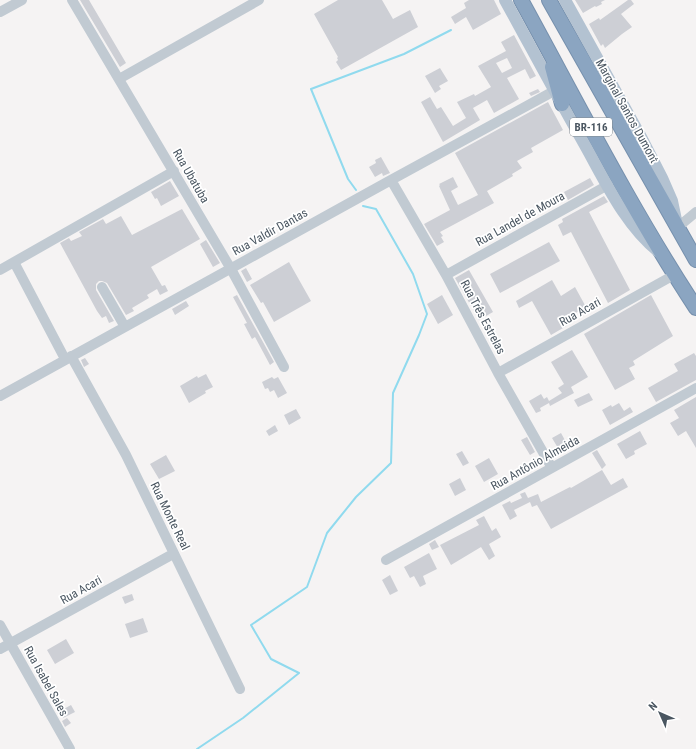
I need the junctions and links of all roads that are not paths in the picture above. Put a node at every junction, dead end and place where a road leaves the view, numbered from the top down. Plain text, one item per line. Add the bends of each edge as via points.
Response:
1 (22, 0) edge
2 (72, 0) edge
3 (259, 0) edge
4 (505, 0) edge
5 (521, 0) edge
6 (549, 0) edge
7 (565, 0) edge
8 (0, 12) edge
9 (548, 49) junction
10 (119, 79) junction
11 (554, 91) junction
12 (562, 104) junction
13 (174, 171) junction
14 (391, 180) junction
15 (608, 186) junction
16 (696, 212) edge
17 (678, 227) junction
18 (661, 254) junction
19 (696, 260) edge
20 (14, 262) junction
21 (231, 269) junction
22 (0, 270) edge
23 (674, 274) junction
24 (446, 275) junction
25 (102, 287) dead end
26 (696, 308) edge
27 (125, 327) junction
28 (68, 358) junction
29 (284, 367) dead end
30 (498, 373) junction
31 (696, 388) edge
32 (0, 396) edge
33 (552, 468) junction
34 (174, 554) junction
35 (386, 560) dead end
36 (0, 625) edge
37 (10, 644) junction
38 (0, 649) edge
39 (240, 689) dead end
40 (70, 749) edge

1 - 8 street
2 - 10 street, Rua Ubatuba
3 - 10 street
4 - 11 main road, BR-116
5 - 9 highway, BR-116
6 - 17 highway, BR-116
7 - 17 main road, Marginal Santos Dumont / BR-116 via 662,178 672,201
9 - 12 highway
9 - 18 highway, BR-116
10 - 13 street, Rua Ubatuba
11 - 12 main road, BR-116
11 - 14 street, Rua Valdir Dantas
12 - 15 main road, BR-116
13 - 20 street
13 - 21 street, Rua Ubatuba
14 - 21 street, Rua Valdir Dantas
14 - 24 street, Rua Três Estrelas
15 - 18 main road, BR-116 via 637,232
15 - 24 street, Rua Landel de Moura
16 - 17 street
17 - 19 highway, BR-116
18 - 23 highway, BR-116
20 - 22 street
20 - 28 street, Rua Monte Real
21 - 27 street, Rua Valdir Dantas
21 - 29 street, Rua Ubatuba
23 - 26 highway, BR-116
23 - 30 street, Rua Acari
24 - 30 street, Rua Três Estrelas
25 - 27 street
27 - 28 street, Rua Valdir Dantas
28 - 32 street, Rua Valdir Dantas
28 - 34 street, Rua Monte Real via 126,455
30 - 33 street, Rua Três Estrelas
31 - 33 street, Rua Antônio Almeida
33 - 35 street, Rua Antônio Almeida
34 - 37 street, Rua Acari
34 - 39 street, Rua Monte Real
36 - 37 street, Rua Isabel Sales
37 - 38 street, Rua Acari
37 - 40 street, Rua Isabel Sales

